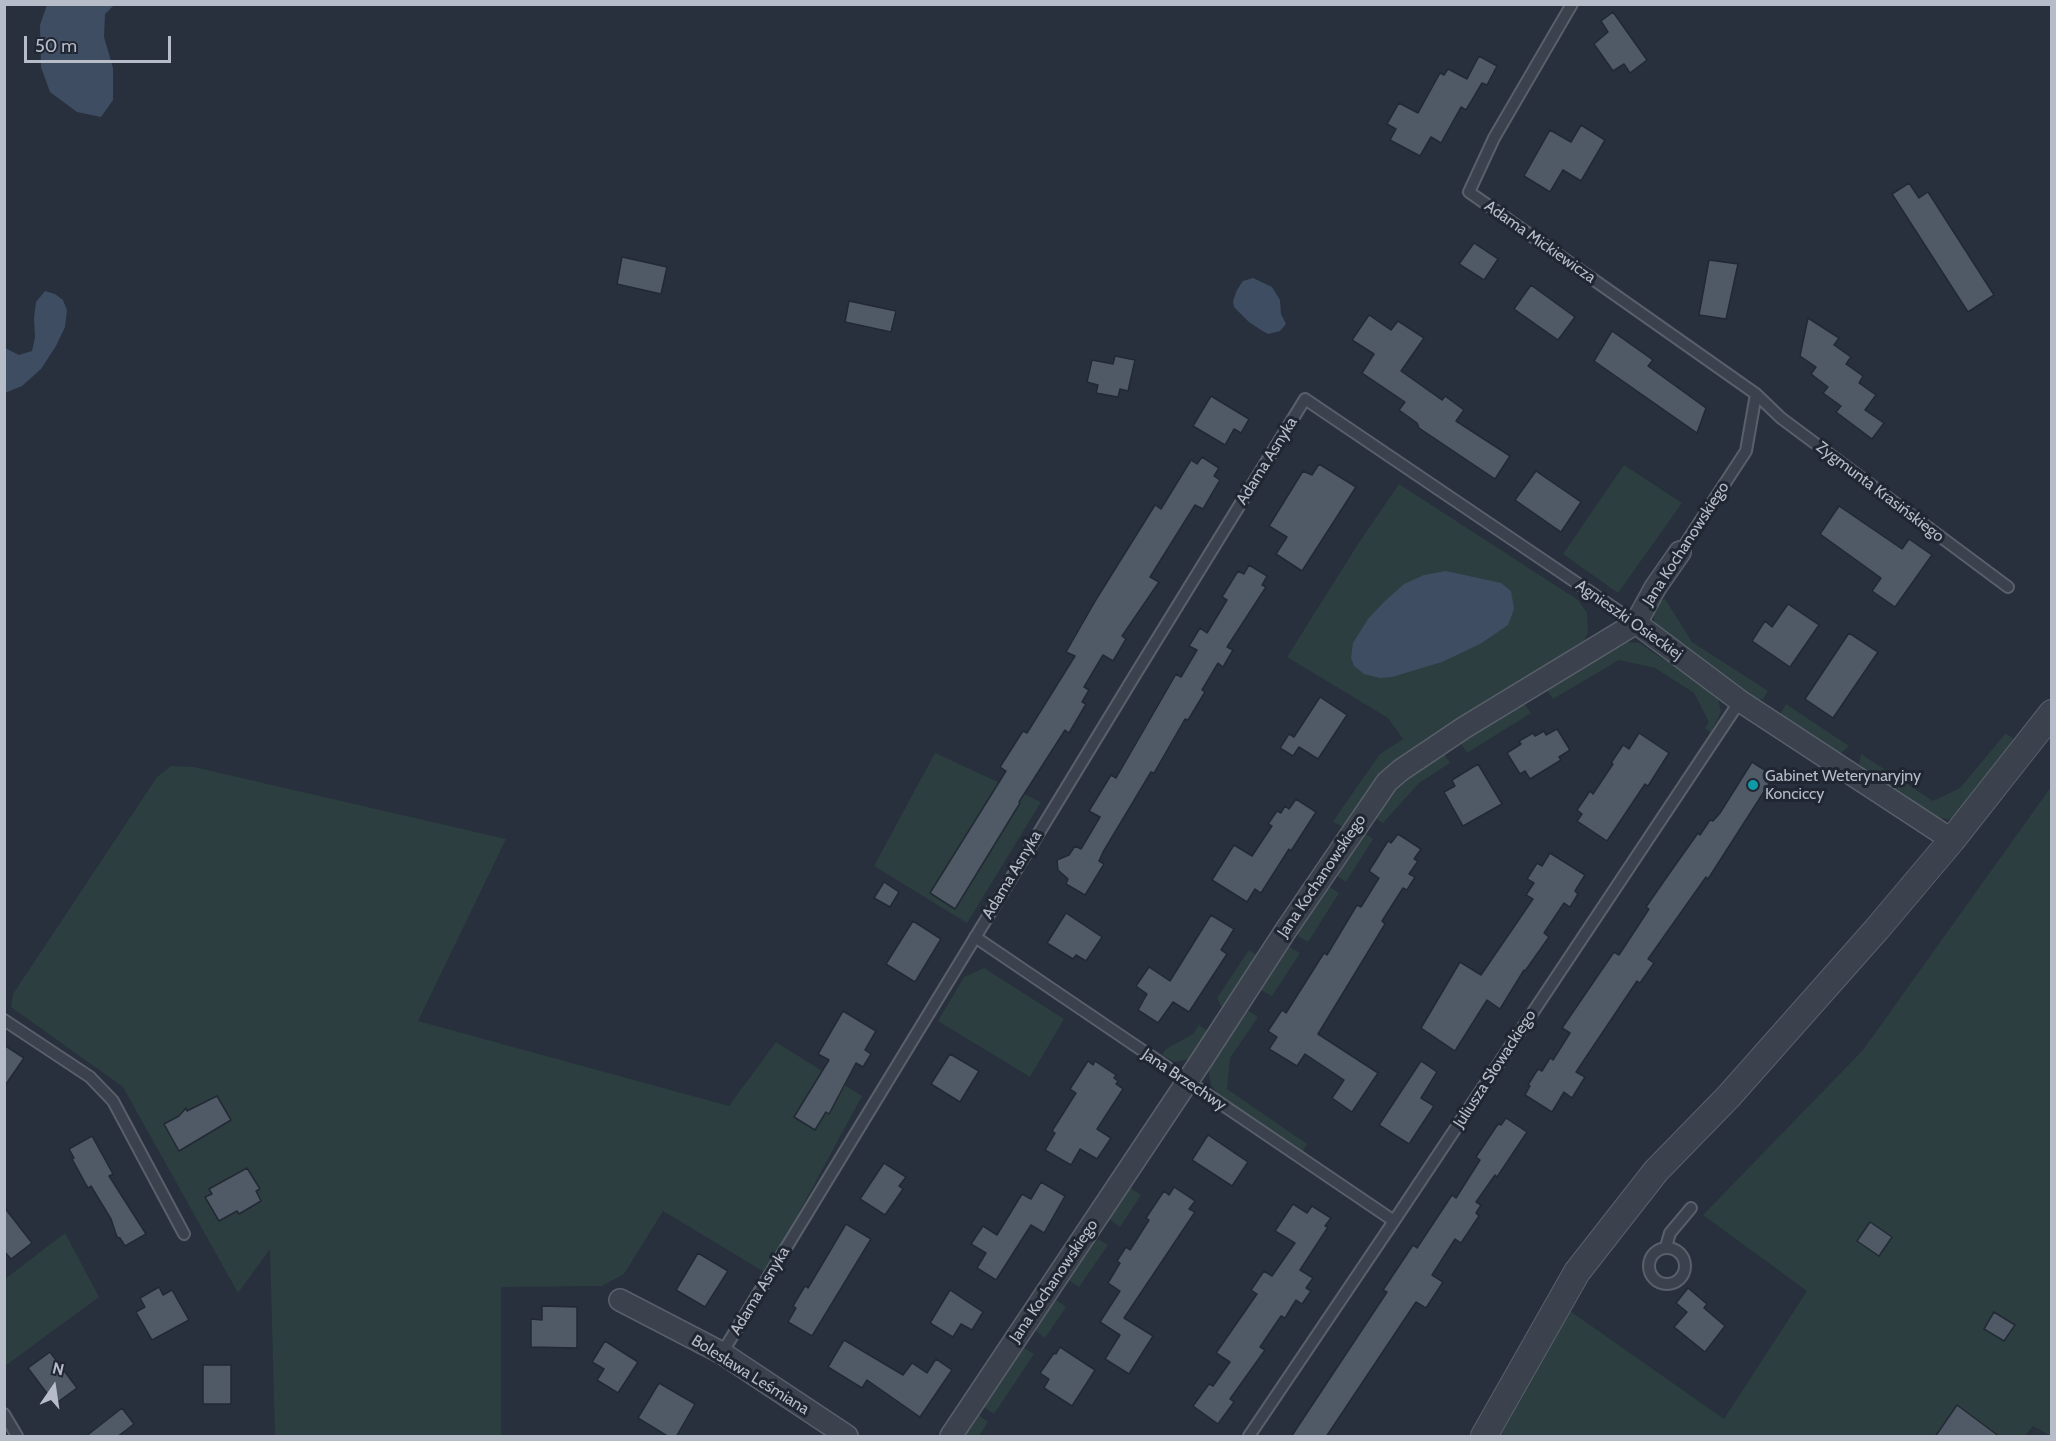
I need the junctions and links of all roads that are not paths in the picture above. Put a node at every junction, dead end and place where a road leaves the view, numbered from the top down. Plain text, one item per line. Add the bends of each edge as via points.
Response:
1 (1572, 4) edge
2 (1756, 394) junction
3 (1305, 399) joint
4 (1680, 552) joint
5 (2008, 587) dead end
6 (1636, 623) junction
7 (1740, 700) junction
8 (2052, 713) edge
9 (1952, 840) junction
10 (975, 937) junction
11 (4, 1020) edge
12 (1186, 1082) junction
13 (1691, 1208) dead end
14 (1394, 1221) junction
15 (184, 1234) dead end
16 (1666, 1247) dead end
17 (620, 1300) dead end
18 (722, 1353) junction
19 (4, 1414) edge
20 (17, 1437) edge
21 (847, 1437) edge
22 (951, 1437) edge
23 (1249, 1437) edge
24 (1484, 1437) edge

1 - 2 lane, Adama Mickiewicza via 1494,138 1469,192
2 - 4 lane, Jana Kochanowskiego via 1746,451
2 - 5 lane, Zygmunta Krasińskiego via 1781,418
3 - 6 lane, Agnieszki Osieckiej
3 - 10 lane, Adama Asnyka
4 - 6 street, Jana Kochanowskiego
6 - 7 street, Agnieszki Osieckiej
6 - 12 street, Jana Kochanowskiego via 1465,727 1387,782
7 - 9 street, Agnieszki Osieckiej
7 - 14 lane, Juliusza Słowackiego
8 - 9 street
9 - 24 street via 1794,1024 1656,1171 1577,1272
10 - 12 lane, Jana Brzechwy
10 - 18 lane, Adama Asnyka
11 - 15 lane via 90,1077 113,1101
12 - 14 lane, Jana Brzechwy
12 - 22 street, Jana Kochanowskiego
13 - 16 lane via 1670,1233
14 - 23 lane, Juliusza Słowackiego
17 - 18 street, Bolesława Leśmiana
18 - 21 street, Bolesława Leśmiana
19 - 20 lane

